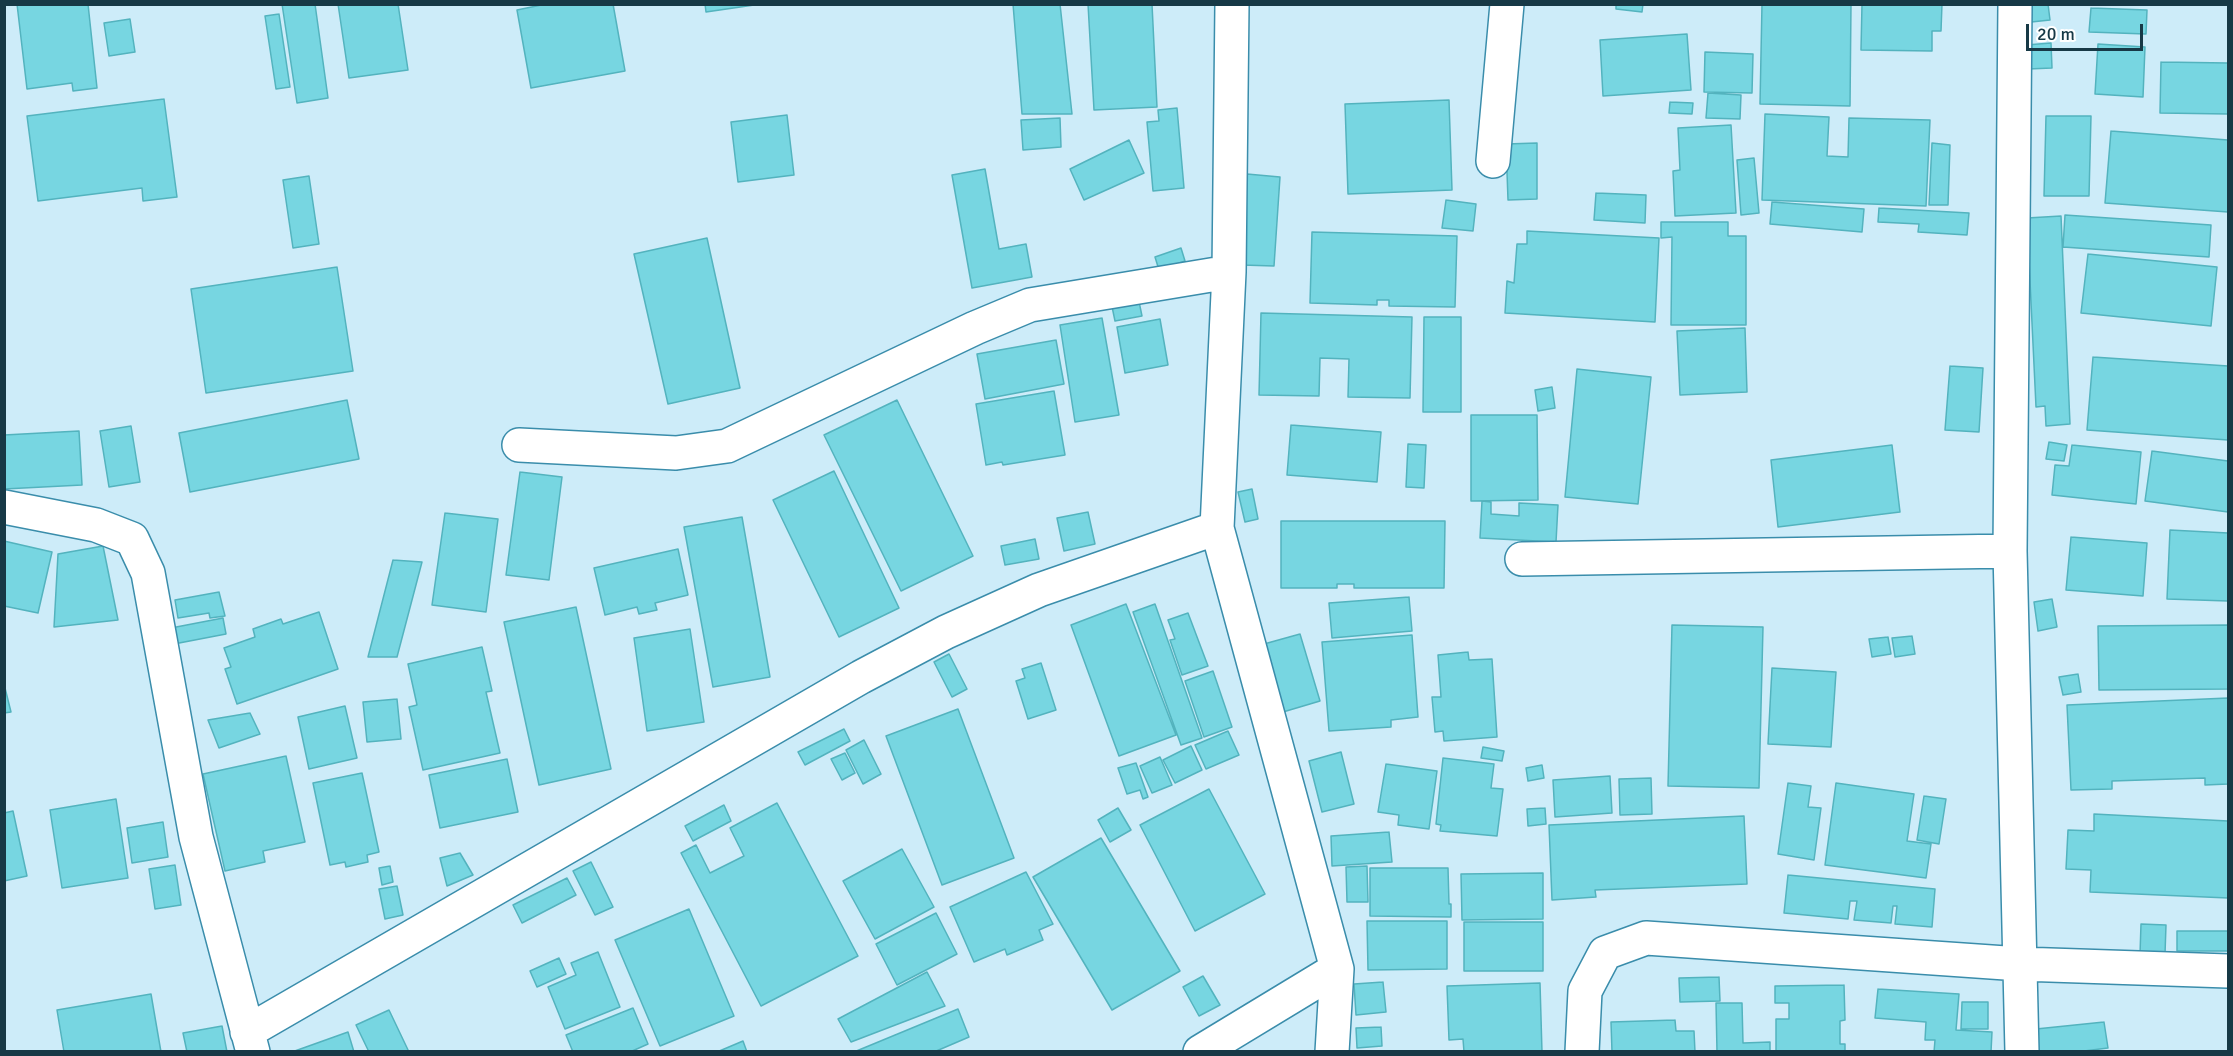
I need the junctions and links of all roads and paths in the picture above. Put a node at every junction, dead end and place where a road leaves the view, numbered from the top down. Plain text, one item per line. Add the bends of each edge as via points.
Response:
1 (1232, 4) edge
2 (1507, 4) edge
3 (2015, 4) edge
4 (1493, 161) dead end
5 (1229, 272) junction
6 (519, 445) dead end
7 (4, 507) edge
8 (1217, 528) junction
9 (2010, 551) junction
10 (1522, 559) dead end
11 (2020, 964) junction
12 (1337, 969) junction
13 (2229, 971) edge
14 (250, 1042) edge
15 (1200, 1052) edge
16 (1332, 1052) edge
17 (1582, 1052) edge
18 (2022, 1052) edge

1 - 5 street
2 - 4 street
3 - 9 street
5 - 6 street via 1030,304 727,446 676,453
5 - 8 street
7 - 14 street via 96,525 132,539 148,573 196,837
8 - 12 street
8 - 14 street via 1039,590 870,672
9 - 10 street
9 - 11 street
11 - 13 street
11 - 17 street via 1646,938 1605,953 1585,991
11 - 18 street
12 - 15 street
12 - 16 street

